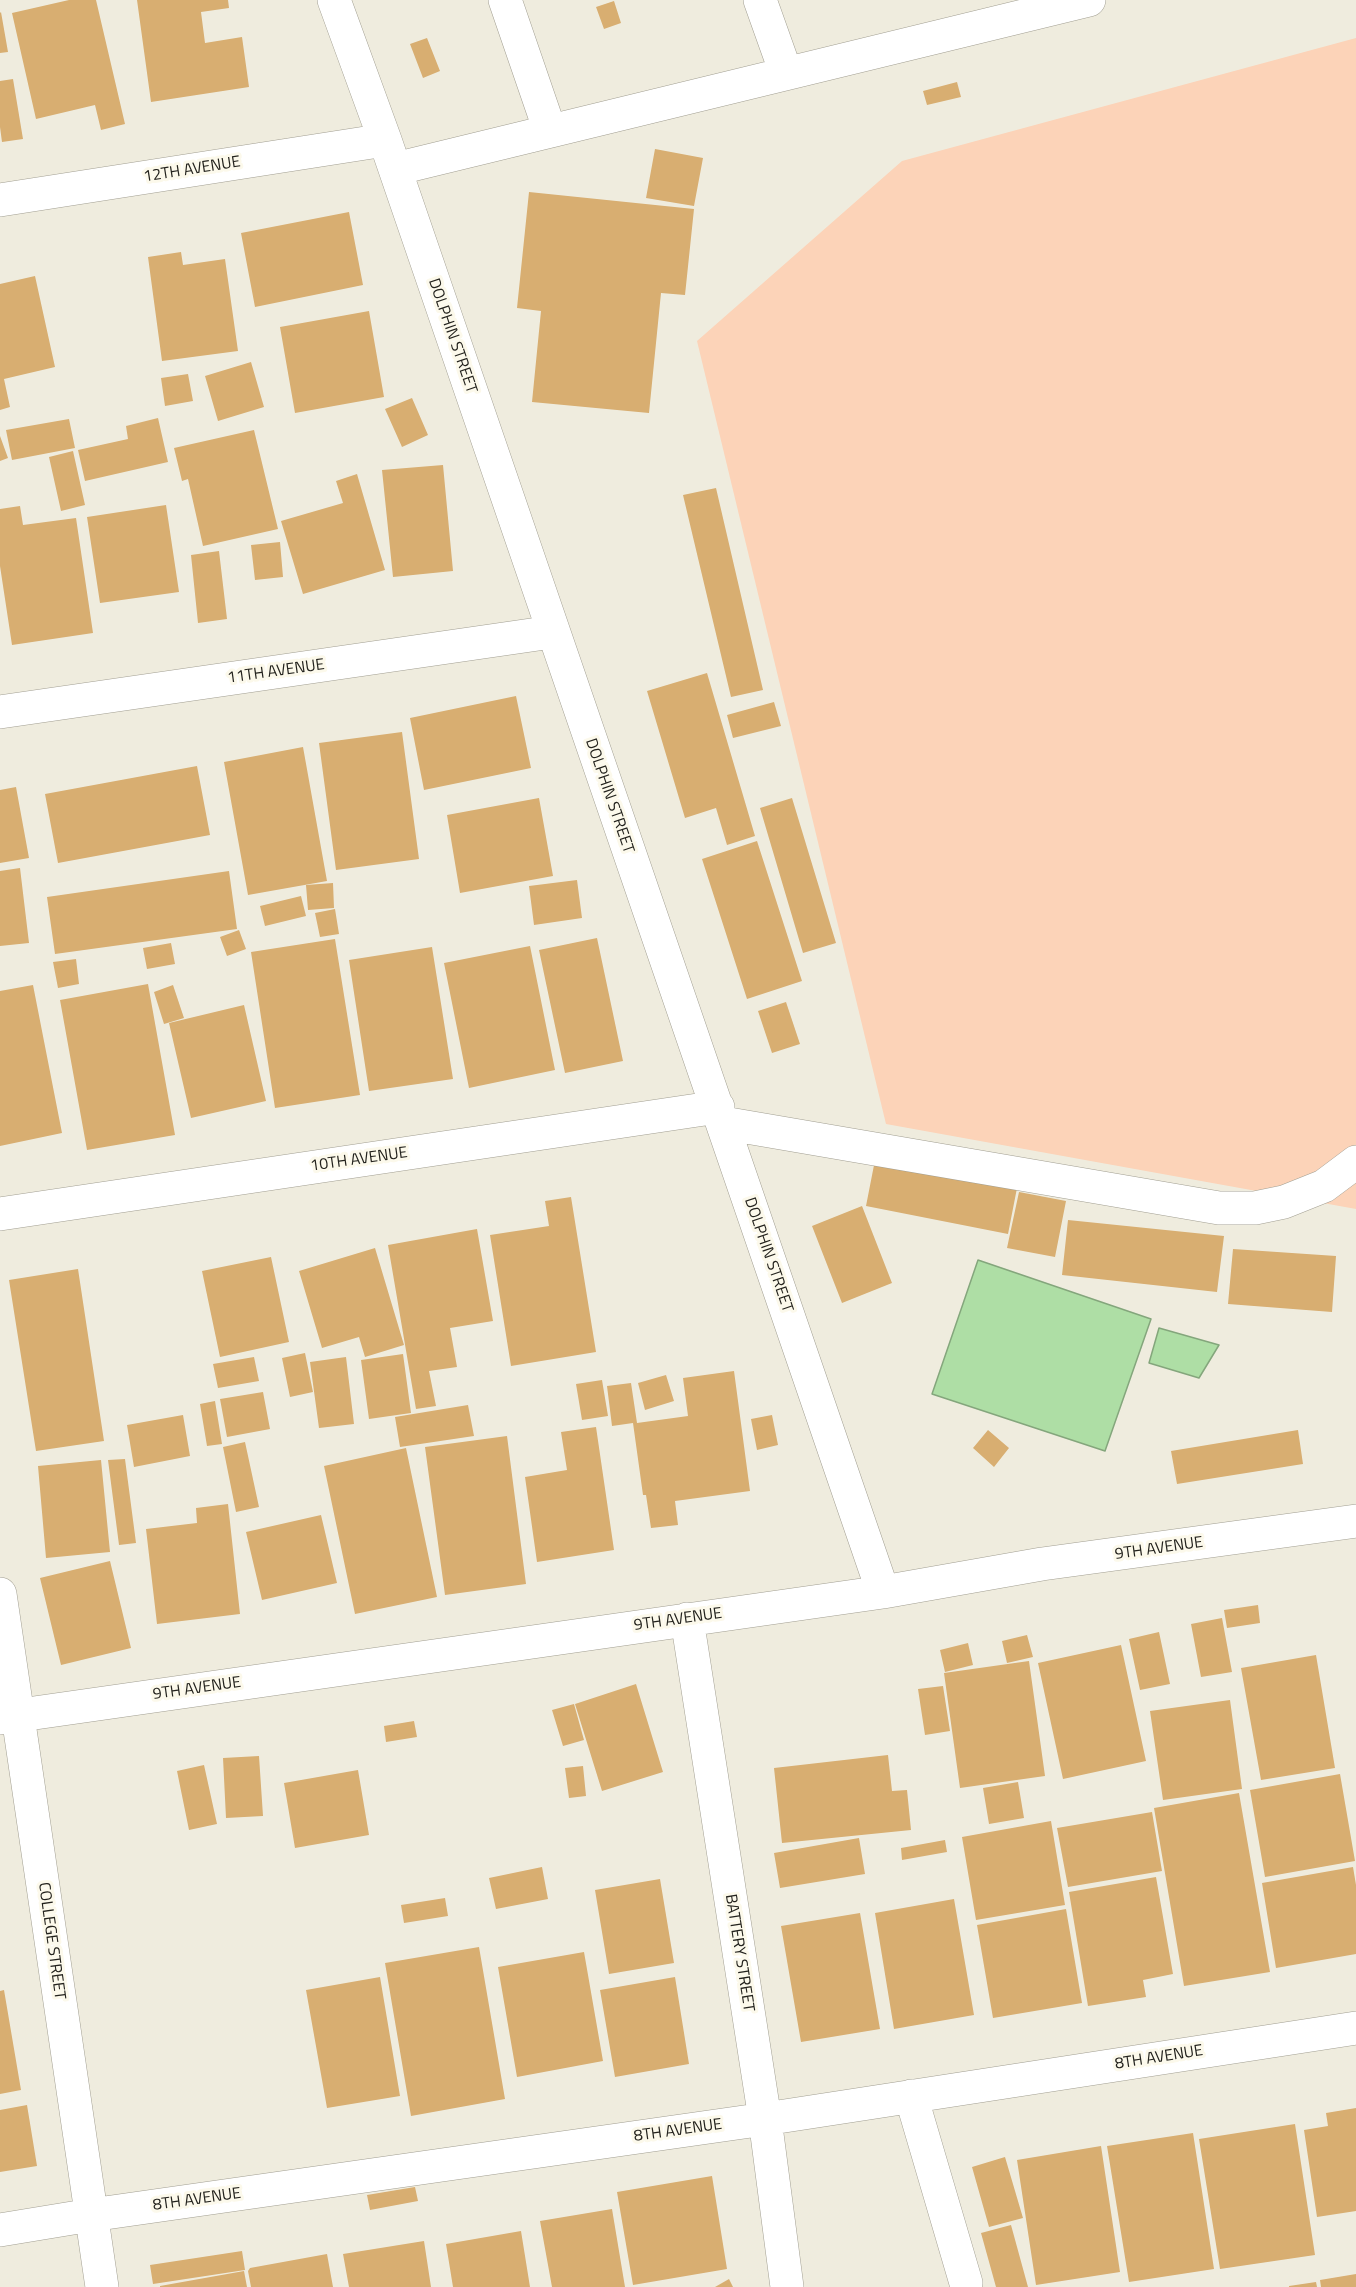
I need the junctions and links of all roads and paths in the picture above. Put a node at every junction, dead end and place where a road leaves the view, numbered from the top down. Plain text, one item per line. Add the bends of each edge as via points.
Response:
1 (334, 0) edge
2 (505, 0) edge
3 (760, 0) edge
4 (1089, 0) edge
5 (1015, 9) edge
6 (786, 73) junction
7 (550, 131) junction
8 (390, 155) junction
9 (0, 200) edge
10 (552, 632) junction
11 (0, 712) edge
12 (721, 1115) junction
13 (1356, 1162) edge
14 (0, 1214) edge
15 (1356, 1521) edge
16 (883, 1592) junction
17 (0, 1594) edge
18 (687, 1619) junction
19 (9, 1717) edge
20 (1356, 2028) edge
21 (911, 2096) junction
22 (765, 2119) junction
23 (91, 2215) junction
24 (0, 2230) edge
25 (966, 2283) dead end
26 (102, 2287) edge
27 (787, 2287) edge

1 - 8 street, DOLPHIN STREET
2 - 7 street
3 - 6 street
4 - 5 street, 12TH AVENUE
5 - 6 street, 12TH AVENUE
6 - 7 street, 12TH AVENUE
7 - 8 street, 12TH AVENUE
8 - 9 street, 12TH AVENUE
8 - 10 street, DOLPHIN STREET
10 - 11 street, 11TH AVENUE
10 - 12 street, DOLPHIN STREET
12 - 13 street, 10TH AVENUE via 1219,1208 1256,1208 1284,1202 1324,1186
12 - 14 street, 10TH AVENUE
12 - 16 street, DOLPHIN STREET
15 - 16 street, 9TH AVENUE via 1042,1564
16 - 18 street, 9TH AVENUE
17 - 19 street, COLLEGE STREET
18 - 19 street, 9TH AVENUE
18 - 22 street, BATTERY STREET
19 - 23 street, COLLEGE STREET
20 - 21 street, 8TH AVENUE
21 - 22 street, 8TH AVENUE
21 - 25 street
22 - 23 street, 8TH AVENUE
22 - 27 street, BATTERY STREET
23 - 24 street, 8TH AVENUE
23 - 26 street, COLLEGE STREET

